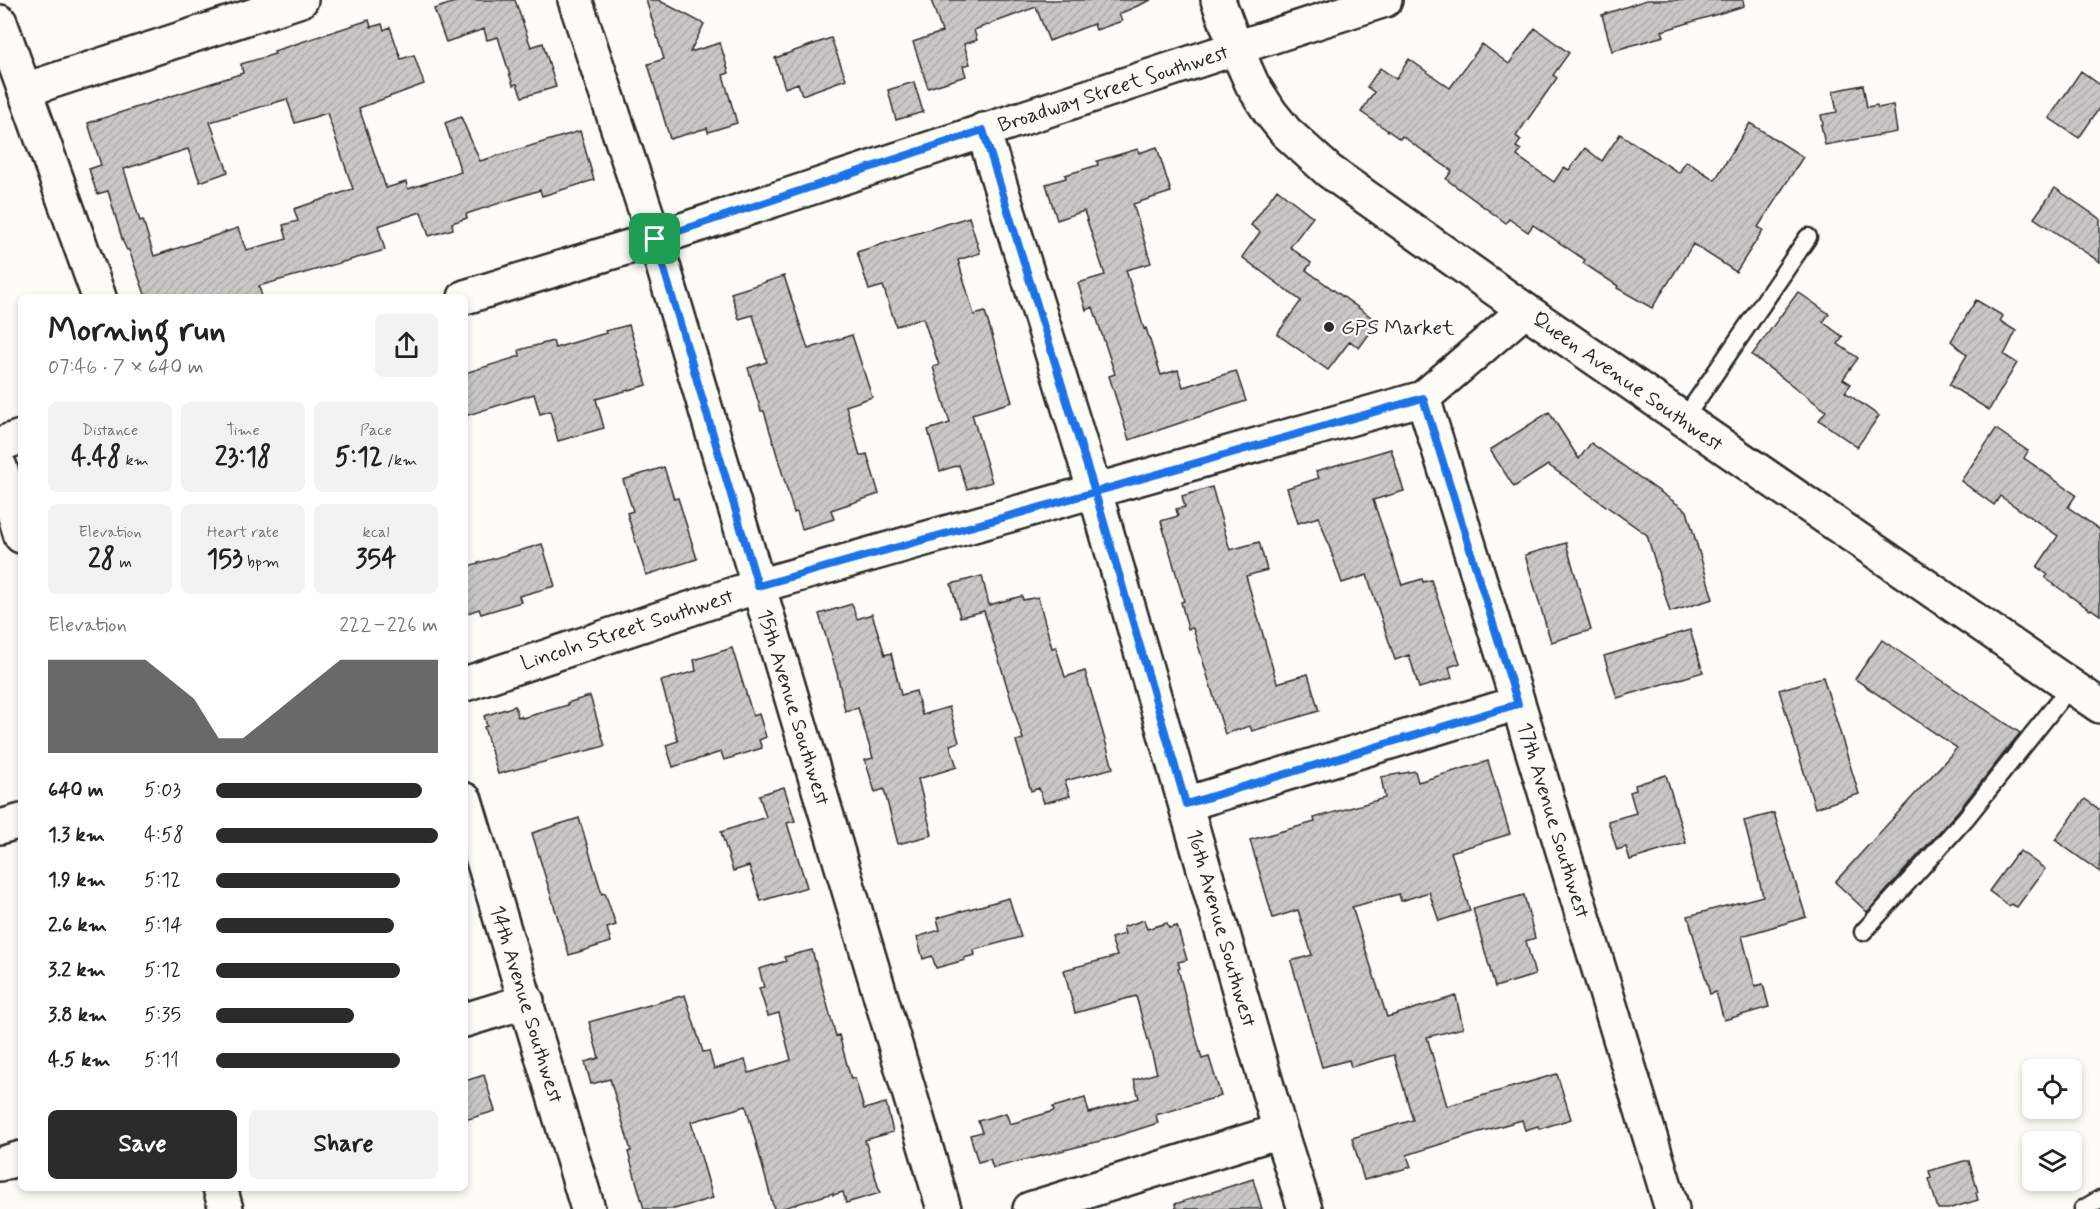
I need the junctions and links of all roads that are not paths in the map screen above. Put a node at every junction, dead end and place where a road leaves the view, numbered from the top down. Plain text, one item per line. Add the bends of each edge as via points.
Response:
1 (301, 0) edge
2 (575, 0) edge
3 (1218, 0) edge
4 (1385, 0) edge
5 (0, 22) edge
6 (1236, 48) junction
7 (25, 90) junction
8 (983, 130) junction
9 (1808, 237) dead end
10 (655, 239) junction
11 (98, 294) edge
12 (468, 296) edge
13 (1525, 310) junction
14 (1423, 398) junction
15 (1684, 419) junction
16 (18, 438) edge
17 (0, 444) edge
18 (0, 467) edge
19 (1095, 492) junction
20 (18, 526) edge
21 (758, 586) junction
22 (468, 683) edge
23 (2071, 686) junction
24 (1518, 704) junction
25 (2100, 706) edge
26 (1186, 804) junction
27 (468, 810) edge
28 (18, 822) edge
29 (0, 827) edge
30 (1863, 932) dead end
31 (527, 1001) junction
32 (468, 1019) edge
33 (1280, 1131) junction
34 (18, 1159) edge
35 (0, 1164) edge
36 (221, 1191) edge
37 (2100, 1199) edge
38 (226, 1209) edge
39 (588, 1209) edge
40 (944, 1209) edge
41 (1030, 1209) edge
42 (1305, 1209) edge
43 (1672, 1209) edge
44 (2083, 1209) edge

1 - 7 street
2 - 10 street, 15th Avenue Southwest
3 - 6 street, Queen Avenue Southwest
4 - 6 street, Broadway Street Southwest
5 - 7 street
6 - 8 street, Broadway Street Southwest
6 - 13 street, Queen Avenue Southwest via 1269,112 1307,153
7 - 11 street
8 - 10 street, Broadway Street Southwest
8 - 19 street, 16th Avenue Southwest
9 - 15 lane
10 - 12 street, Broadway Street Southwest
10 - 21 street, 15th Avenue Southwest
13 - 14 street, Lincoln Street Southwest
13 - 15 street, Queen Avenue Southwest
14 - 19 street, Lincoln Street Southwest
14 - 24 street, 17th Avenue Southwest
15 - 23 street, Queen Avenue Southwest
16 - 17 street
18 - 20 street
19 - 21 street, Lincoln Street Southwest
19 - 26 street, 16th Avenue Southwest
21 - 22 street, Lincoln Street Southwest
21 - 40 street, 15th Avenue Southwest
23 - 25 street, Queen Avenue Southwest
23 - 30 lane via 1966,818
24 - 26 street
24 - 43 street, 17th Avenue Southwest
26 - 33 street, 16th Avenue Southwest
27 - 31 street, 14th Avenue Southwest
28 - 29 street
31 - 32 street
31 - 39 street, 14th Avenue Southwest
33 - 41 street
33 - 42 street, 16th Avenue Southwest
34 - 35 street
36 - 38 street
37 - 44 lane

